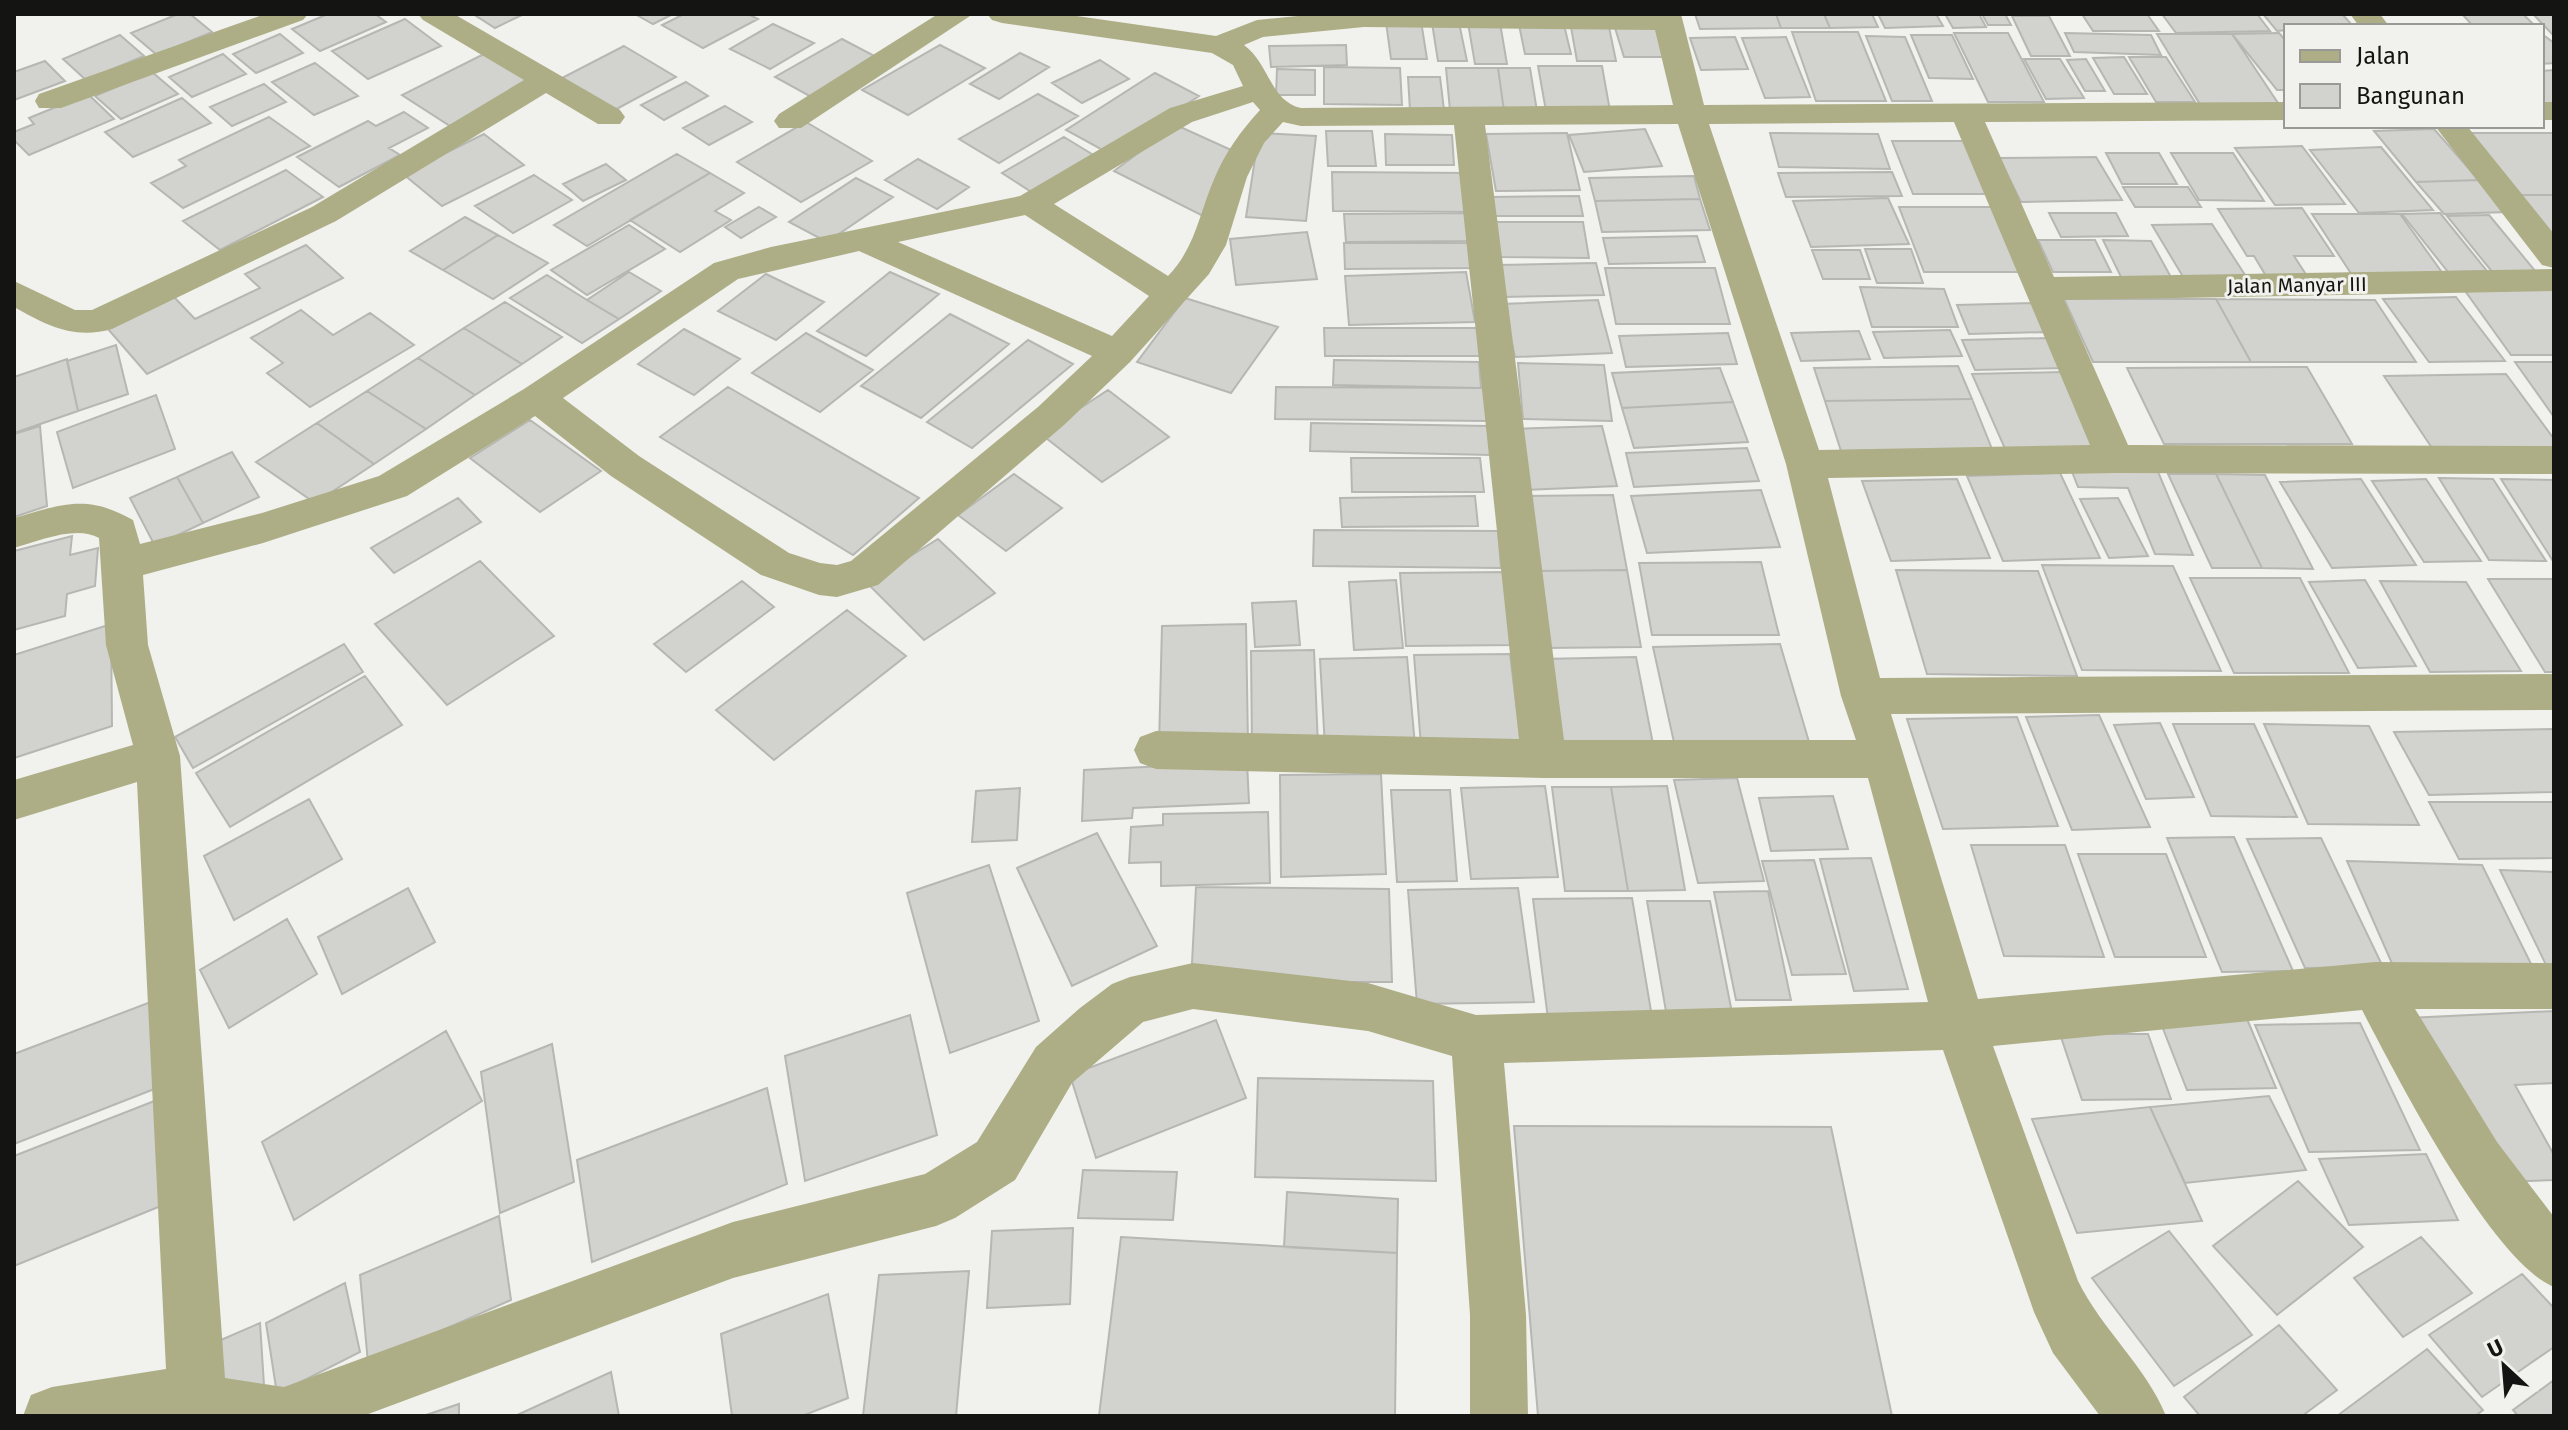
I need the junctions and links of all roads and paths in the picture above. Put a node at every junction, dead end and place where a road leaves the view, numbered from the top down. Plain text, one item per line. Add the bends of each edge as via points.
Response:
1 (293, 14) edge
2 (433, 14) edge
3 (958, 14) edge
4 (1002, 14) edge
5 (1667, 17) edge
6 (1219, 45) junction
7 (546, 80) junction
8 (1269, 100) junction
9 (50, 101) dead end
10 (2284, 111) edge
11 (1966, 114) junction
12 (609, 117) dead end
13 (1691, 117) junction
14 (1469, 119) junction
15 (790, 121) dead end
16 (2453, 128) edge
17 (1030, 204) junction
18 (862, 239) junction
19 (2554, 257) edge
20 (2554, 280) edge
21 (2041, 289) junction
22 (14, 293) edge
23 (1171, 294) junction
24 (1117, 353) junction
25 (537, 398) junction
26 (2115, 459) junction
27 (2554, 460) edge
28 (1805, 464) junction
29 (14, 533) edge
30 (123, 564) junction
31 (2554, 692) edge
32 (1863, 696) junction
33 (1156, 750) dead end
34 (158, 756) junction
35 (1544, 759) junction
36 (1885, 759) junction
37 (14, 800) edge
38 (2375, 985) junction
39 (2554, 986) edge
40 (1960, 1025) junction
41 (1476, 1039) junction
42 (2554, 1259) edge
43 (197, 1402) junction
44 (52, 1416) edge
45 (1499, 1416) edge
46 (2137, 1416) edge

1 - 9 street
2 - 7 street
3 - 15 street
4 - 6 street
5 - 6 street via 1364,18 1257,29
5 - 13 street
6 - 8 street via 1250,62
7 - 12 street
7 - 22 street via 324,214 99,321 80,325 64,320
8 - 14 street via 1301,117
8 - 17 street via 1181,115
8 - 23 street via 1231,177 1209,245
10 - 11 street
11 - 13 street
11 - 21 street
13 - 14 street
13 - 28 street
14 - 35 street
16 - 19 street
17 - 18 street
17 - 23 street
18 - 24 street
18 - 25 street via 726,271
20 - 21 street, Jalan Manyar III
21 - 26 street
23 - 24 street
24 - 25 street via 1051,416 864,574 837,581 775,564 625,466
25 - 30 street via 393,486 263,528
26 - 27 street
26 - 28 street
28 - 32 street
29 - 30 street via 95,517 119,531
30 - 34 street via 127,645
31 - 32 street
32 - 36 street
33 - 35 street
34 - 37 street
34 - 43 street
35 - 36 street
36 - 40 street
38 - 39 street
38 - 40 street
38 - 42 street via 2462,1142 2506,1205
40 - 41 street
40 - 46 street via 2054,1292 2073,1333
41 - 43 street via 1368,1007 1193,986 1130,1001 1054,1065 996,1161 936,1199 733,1250 284,1416
41 - 45 street via 1498,1315
43 - 44 street via 163,1398

